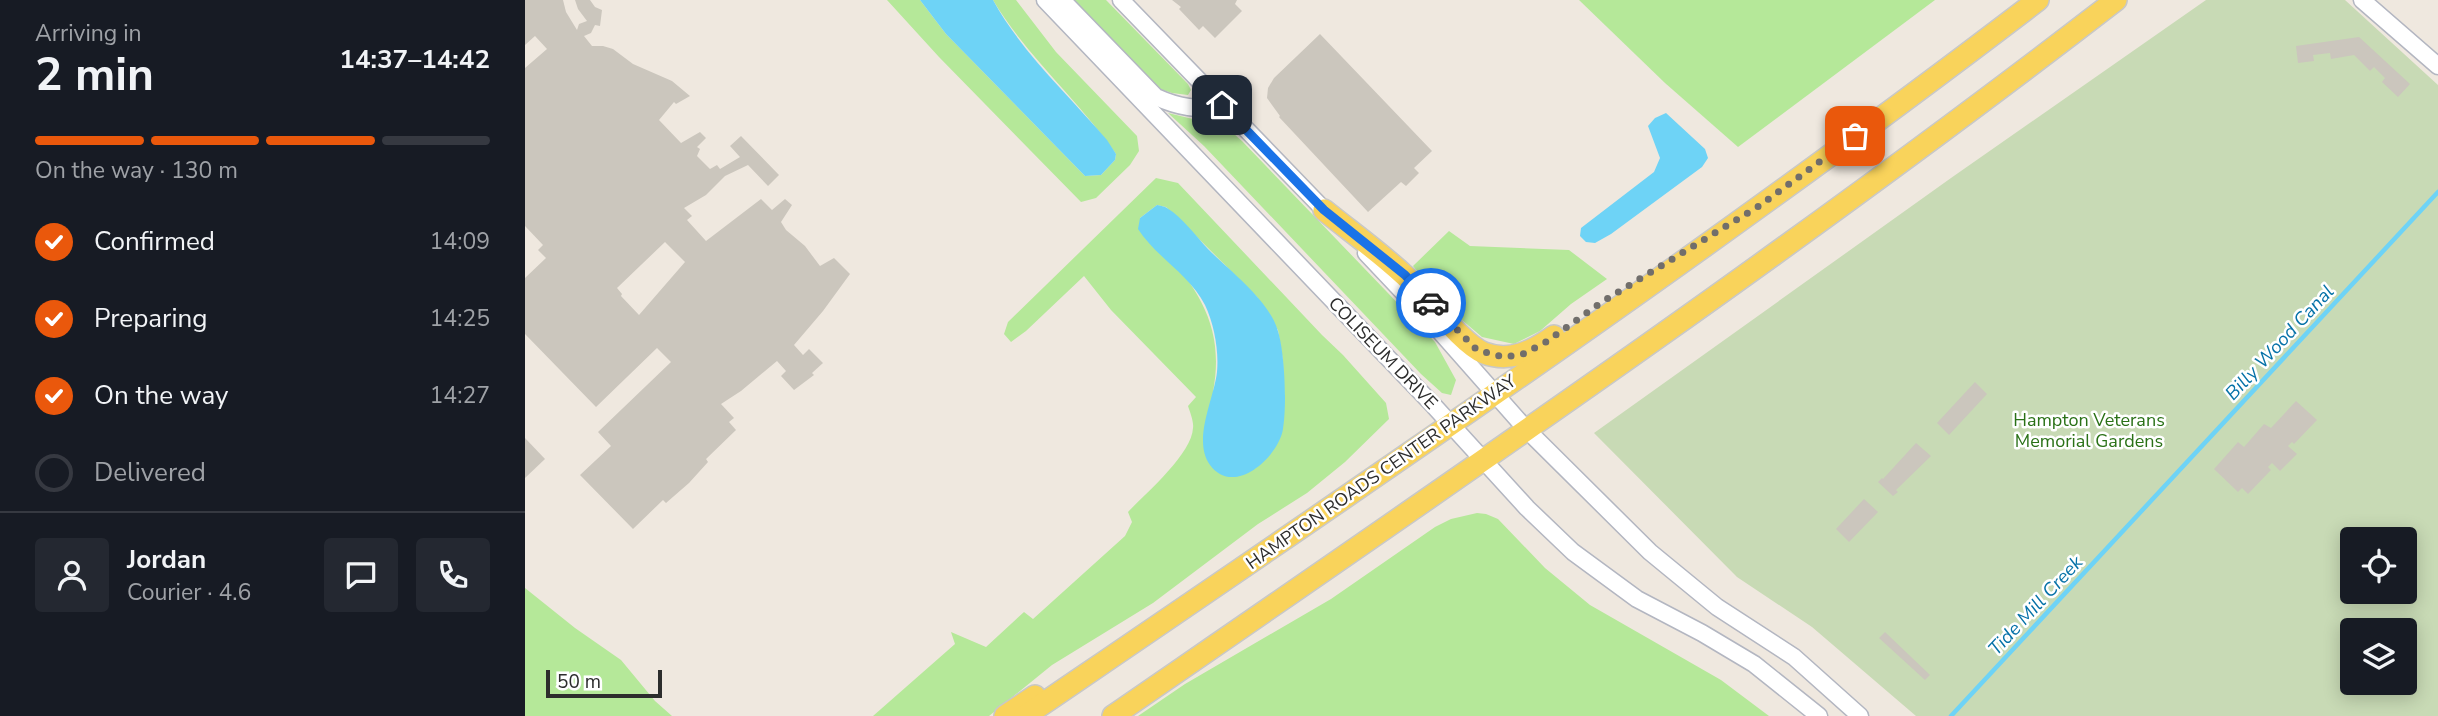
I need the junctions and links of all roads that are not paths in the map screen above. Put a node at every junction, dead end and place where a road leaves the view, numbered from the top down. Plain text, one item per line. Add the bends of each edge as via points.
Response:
1 (1045, 0) edge
2 (1062, 0) edge
3 (1121, 0) edge
4 (2038, 0) edge
5 (2116, 0) edge
6 (2362, 0) edge
7 (2438, 66) edge
8 (1222, 105) junction
9 (1759, 206) junction
10 (1324, 210) junction
11 (1494, 394) junction
12 (1451, 424) junction
13 (1526, 429) junction
14 (1483, 459) junction
15 (1094, 669) junction
16 (1005, 716) edge
17 (1025, 716) edge
18 (1113, 716) edge
19 (1819, 716) edge
20 (1860, 716) edge

1 - 12 street, COLISEUM DRIVE
2 - 8 street via 1156,97 1188,108
3 - 8 street
4 - 9 main road, HAMPTON ROADS CENTER PARKWAY
5 - 13 main road via 1827,215
6 - 7 street
8 - 10 street
9 - 10 main road via 1534,349 1504,357 1471,345 1405,275
9 - 11 main road, HAMPTON ROADS CENTER PARKWAY
10 - 11 street
11 - 12 main road, HAMPTON ROADS CENTER PARKWAY
11 - 13 street
12 - 14 street, COLISEUM DRIVE
12 - 15 main road, HAMPTON ROADS CENTER PARKWAY
13 - 14 main road
13 - 20 street via 1672,572 1794,657
14 - 18 main road
14 - 19 street, COLISEUM DRIVE via 1546,527 1595,569 1637,599 1737,653
15 - 16 main road via 1031,698
15 - 17 main road, HAMPTON ROADS CENTER PARKWAY

